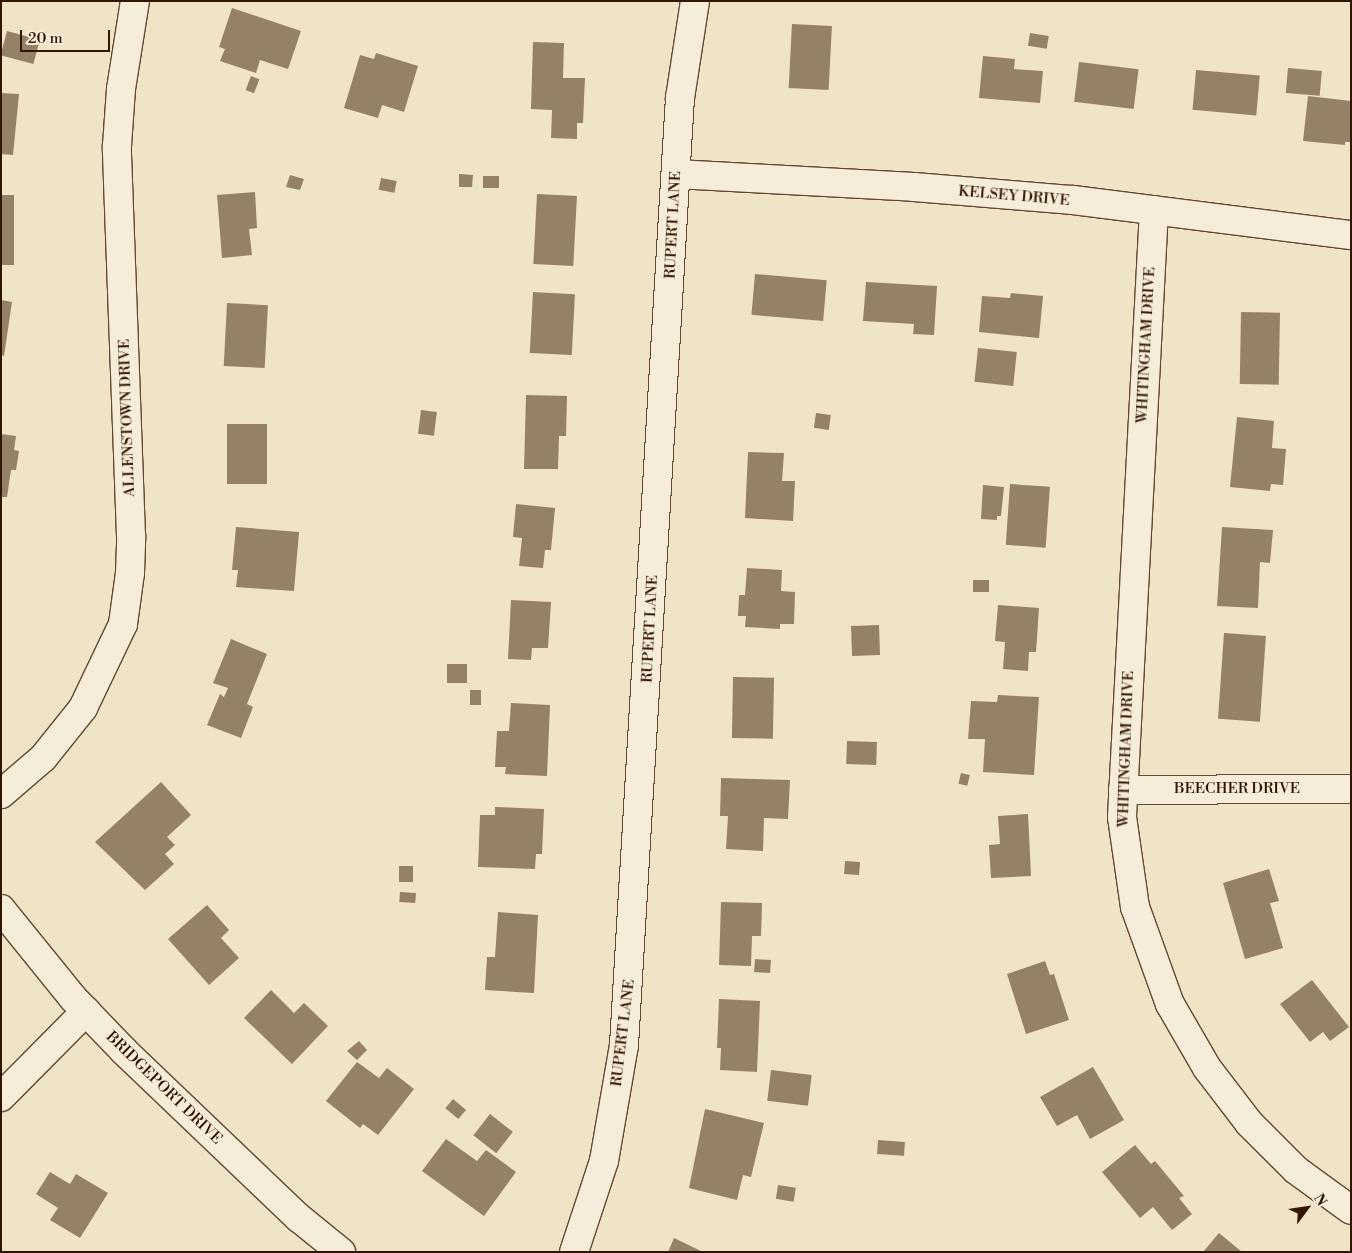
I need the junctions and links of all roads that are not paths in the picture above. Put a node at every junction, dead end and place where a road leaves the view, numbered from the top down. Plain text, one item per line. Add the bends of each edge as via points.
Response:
1 (135, 1) edge
2 (689, 2) edge
3 (676, 174) junction
4 (1154, 210) junction
5 (1351, 235) edge
6 (1351, 789) edge
7 (1123, 790) junction
8 (1, 794) edge
9 (1, 909) edge
10 (86, 1011) junction
11 (1, 1097) edge
12 (1351, 1210) edge
13 (341, 1252) edge
14 (574, 1252) edge

1 - 8 street, ALLENSTOWN DRIVE via 121,89 118,146 131,536 123,624 83,708 43,758
2 - 3 street, RUPERT LANE
3 - 4 street, KELSEY DRIVE via 924,188
3 - 14 street, RUPERT LANE via 624,1045 604,1161
4 - 5 street, KELSEY DRIVE
4 - 7 street, WHITINGHAM DRIVE
6 - 7 street, BEECHER DRIVE
7 - 12 street, WHITINGHAM DRIVE via 1124,848 1135,907 1170,1004 1207,1068 1249,1123 1296,1170
9 - 10 street, BRIDGEPORT DRIVE
10 - 11 street
10 - 13 street, BRIDGEPORT DRIVE via 299,1218

